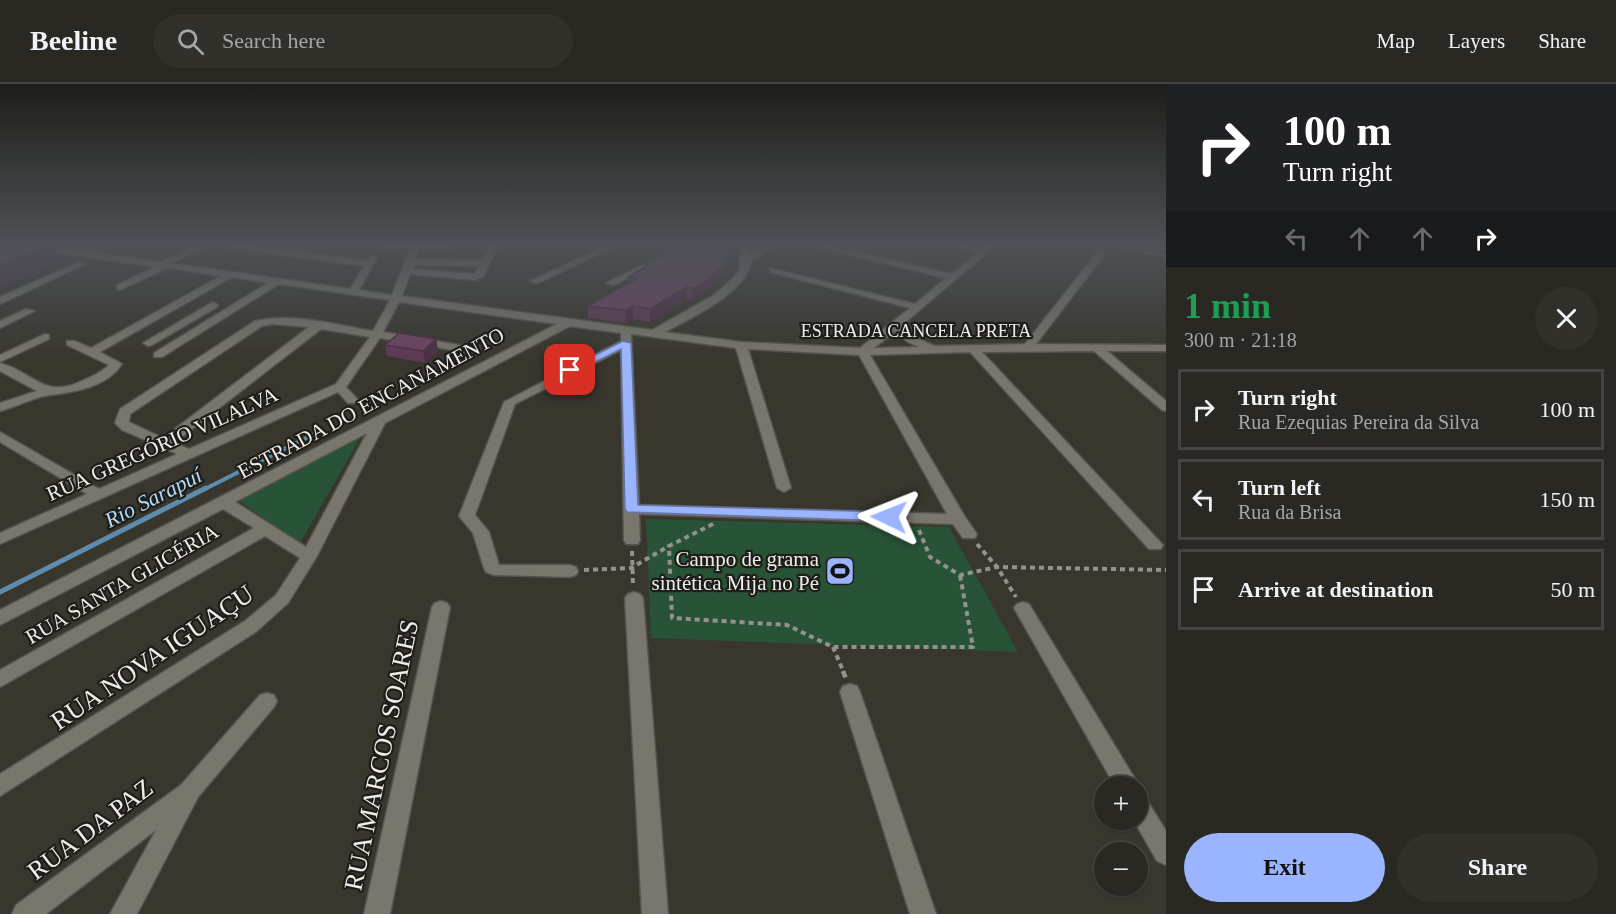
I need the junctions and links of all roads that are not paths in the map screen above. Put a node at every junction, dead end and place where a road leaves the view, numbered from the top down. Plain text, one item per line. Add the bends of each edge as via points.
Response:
1 (38, 284) edge
2 (127, 284) edge
3 (214, 284) edge
4 (273, 284) edge
5 (296, 284) edge
6 (358, 284) edge
7 (401, 284) edge
8 (731, 284) edge
9 (826, 284) edge
10 (946, 284) edge
11 (1077, 284) edge
12 (120, 287) dead end
13 (353, 292) junction
14 (395, 298) junction
15 (0, 301) edge
16 (213, 305) dead end
17 (917, 307) junction
18 (30, 311) dead end
19 (188, 320) junction
20 (208, 323) junction
21 (568, 323) junction
22 (0, 325) edge
23 (319, 325) junction
24 (896, 326) junction
25 (376, 334) junction
26 (653, 334) junction
27 (45, 337) dead end
28 (626, 337) junction
29 (70, 343) dead end
30 (148, 343) dead end
31 (741, 345) junction
32 (1095, 346) junction
33 (1028, 347) junction
34 (1166, 348) edge
35 (973, 349) junction
36 (471, 350) dead end
37 (940, 351) junction
38 (93, 352) junction
39 (863, 352) junction
40 (158, 355) dead end
41 (0, 359) edge
42 (0, 366) edge
43 (340, 387) junction
44 (46, 392) junction
45 (352, 400) dead end
46 (1166, 407) edge
47 (0, 408) edge
48 (379, 423) junction
49 (0, 436) edge
50 (164, 444) junction
51 (190, 455) junction
52 (784, 488) dead end
53 (99, 495) junction
54 (225, 503) junction
55 (632, 509) junction
56 (958, 519) junction
57 (267, 528) junction
58 (969, 534) road end
59 (0, 539) edge
60 (632, 540) road end
61 (1155, 545) dead end
62 (309, 556) junction
63 (570, 571) road end
64 (634, 598) road end
65 (441, 608) dead end
66 (1023, 608) road end
67 (0, 618) edge
68 (0, 679) edge
69 (850, 692) road end
70 (267, 701) dead end
71 (1121, 776) edge
72 (0, 786) edge
73 (190, 790) junction
74 (1148, 823) edge
75 (1166, 853) edge
76 (25, 914) edge
77 (123, 914) edge
78 (377, 914) edge
79 (655, 914) edge
80 (923, 914) edge

1 - 15 street
2 - 12 street
3 - 38 street
4 - 20 street
5 - 13 street, ESTRADA CANCELA PRETA
6 - 13 street
7 - 14 street
8 - 26 street
9 - 17 street
10 - 17 street
11 - 33 street
13 - 14 street, ESTRADA CANCELA PRETA
14 - 21 street, ESTRADA CANCELA PRETA
14 - 25 street
16 - 19 street
17 - 24 street
18 - 22 street
19 - 20 street
19 - 30 street
20 - 40 street
21 - 28 street, ESTRADA CANCELA PRETA
21 - 48 street, ESTRADA DO ENCANAMENTO
23 - 25 street
23 - 50 street
23 - 50 street via 264,321 255,325 125,412 122,423
24 - 37 street via 912,340
24 - 39 street
25 - 36 street
25 - 43 street
26 - 28 street, ESTRADA CANCELA PRETA
26 - 31 street, ESTRADA CANCELA PRETA
27 - 41 street
28 - 55 street
28 - 63 street via 510,402 467,516 481,532 492,568
29 - 38 street
31 - 39 street, ESTRADA CANCELA PRETA
31 - 52 street
32 - 33 street, ESTRADA CANCELA PRETA
32 - 34 street, ESTRADA CANCELA PRETA
32 - 46 street
33 - 35 street, ESTRADA CANCELA PRETA
35 - 37 street, ESTRADA CANCELA PRETA
35 - 61 street
37 - 39 street, ESTRADA CANCELA PRETA
38 - 44 street via 117,364 81,387
39 - 56 street
42 - 44 street
43 - 45 street
43 - 51 street, RUA GREGÓRIO VILALVA
44 - 47 street
48 - 54 street, ESTRADA DO ENCANAMENTO
48 - 62 street, RUA NOVA IGUAÇU
49 - 53 street
50 - 51 street
51 - 53 street, RUA GREGÓRIO VILALVA
53 - 59 street, RUA GREGÓRIO VILALVA
54 - 57 street
54 - 67 street, ESTRADA DO ENCANAMENTO
55 - 56 street
55 - 60 street
56 - 58 street
57 - 62 street
57 - 68 street, RUA SANTA GLICÉRIA
62 - 72 street, RUA NOVA IGUAÇU via 282,599 251,626
64 - 79 street
65 - 78 street, RUA MARCOS SOARES
66 - 71 street
69 - 80 street
70 - 73 street
73 - 76 street, RUA DA PAZ
73 - 77 street
74 - 75 street

